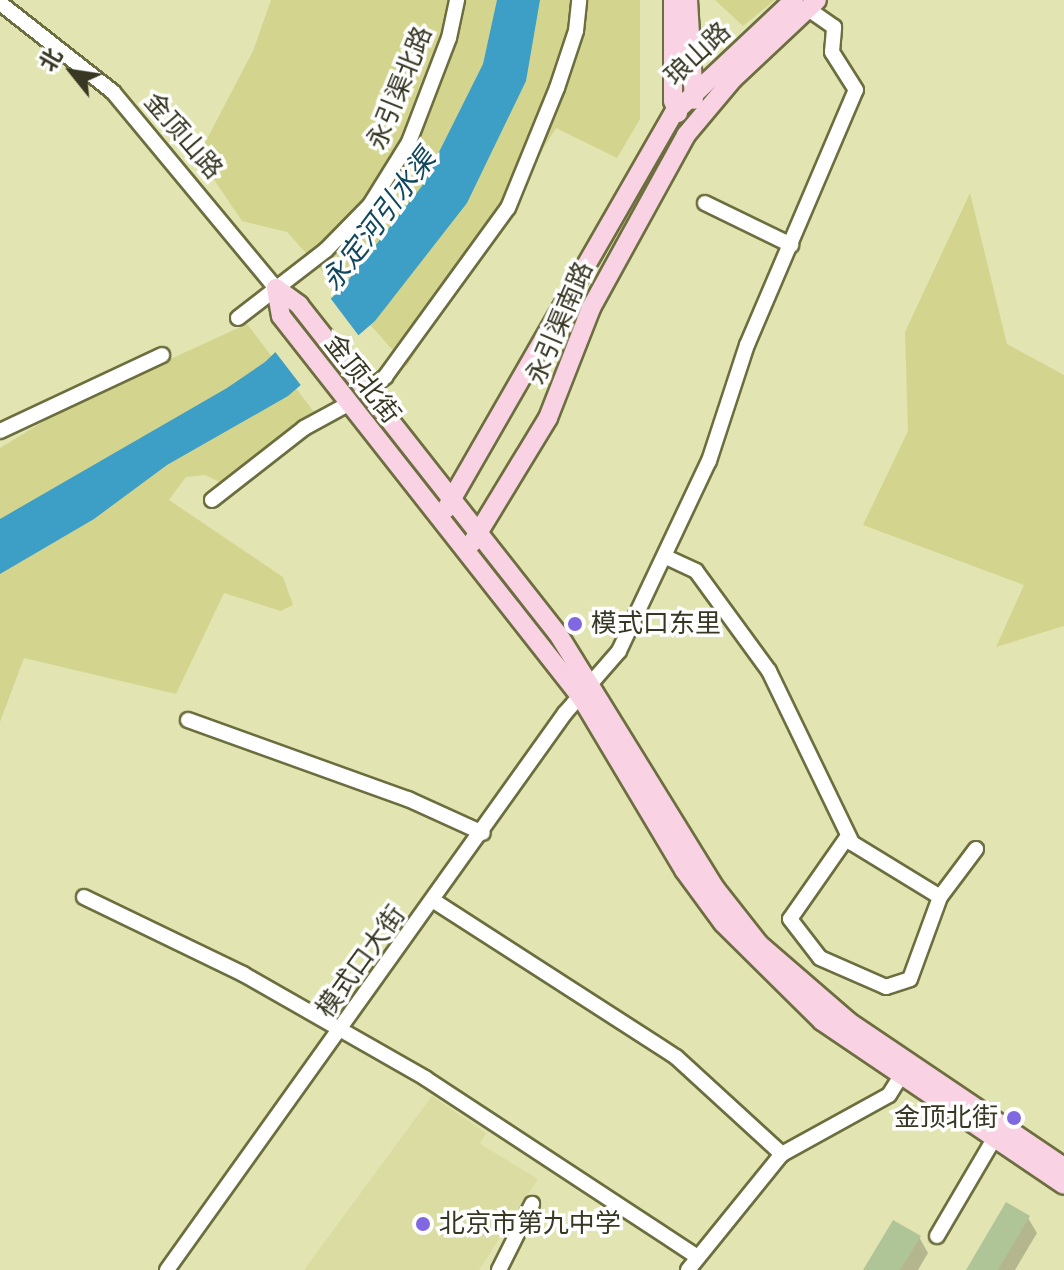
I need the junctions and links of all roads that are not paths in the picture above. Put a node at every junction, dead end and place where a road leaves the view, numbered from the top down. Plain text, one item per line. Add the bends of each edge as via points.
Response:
1 (457, 0) edge
2 (579, 0) edge
3 (673, 0) edge
4 (688, 0) edge
5 (0, 3) edge
6 (806, 3) edge
7 (691, 93) junction
8 (674, 113) junction
9 (701, 114) junction
10 (705, 203) dead end
11 (791, 245) junction
12 (276, 288) junction
13 (238, 318) dead end
14 (162, 355) dead end
15 (366, 391) junction
16 (348, 404) junction
17 (0, 431) edge
18 (212, 500) dead end
19 (452, 502) junction
20 (438, 519) junction
21 (478, 536) junction
22 (464, 551) junction
23 (666, 557) junction
24 (587, 690) junction
25 (188, 720) dead end
26 (483, 833) junction
27 (848, 836) junction
28 (976, 849) dead end
29 (84, 897) dead end
30 (940, 897) junction
31 (434, 901) junction
32 (342, 1030) junction
33 (905, 1070) junction
34 (994, 1139) junction
35 (782, 1154) junction
36 (1064, 1167) edge
37 (1064, 1185) edge
38 (532, 1204) dead end
39 (937, 1236) dead end
40 (696, 1256) junction
41 (504, 1267) edge
42 (167, 1270) edge
43 (688, 1270) edge

1 - 12 street, 永引渠北路 via 449,38 402,154 370,205 326,250
2 - 15 street via 576,31 562,74 508,208 385,377
3 - 8 main road
4 - 7 main road
5 - 12 street, 金顶山路 via 113,92
6 - 7 main road, 琅山路
6 - 9 main road, 琅山路
6 - 11 street via 834,27 832,52 856,90
7 - 8 main road, 琅山路
7 - 9 main road
8 - 9 main road
8 - 19 main road, 永引渠南路
9 - 21 main road, 永引渠南路 via 604,281 548,418
10 - 11 street
11 - 23 street
12 - 13 street, 永引渠北路
12 - 15 main road, 金顶北街 via 304,311
12 - 16 main road, 金顶北街 via 281,316
14 - 17 street
15 - 19 main road, 金顶北街
16 - 18 street via 304,428
16 - 20 main road, 金顶北街
19 - 20 main road, 永引渠南路
19 - 21 main road, 金顶北街
20 - 22 main road, 金顶北街
21 - 22 main road, 永引渠南路
21 - 24 main road, 金顶北街
22 - 24 main road, 金顶北街
23 - 24 street via 619,651
23 - 27 street via 696,571 769,671
24 - 26 street, 模式口大街
24 - 33 main road, 金顶北街 via 684,870 723,923 763,969 822,1021
25 - 26 street via 408,799
26 - 31 street, 模式口大街
27 - 30 street
27 - 30 street via 790,919 820,958 886,987 910,979
28 - 30 street
29 - 32 street via 243,974
31 - 32 street, 模式口大街
31 - 35 street via 676,1057
32 - 40 street via 425,1078
32 - 42 street, 模式口大街
33 - 34 main road, 金顶北街
33 - 35 street via 889,1095
33 - 36 main road, 金顶北街
34 - 37 main road, 金顶北街
34 - 39 street
35 - 40 street
38 - 41 street
40 - 43 street

